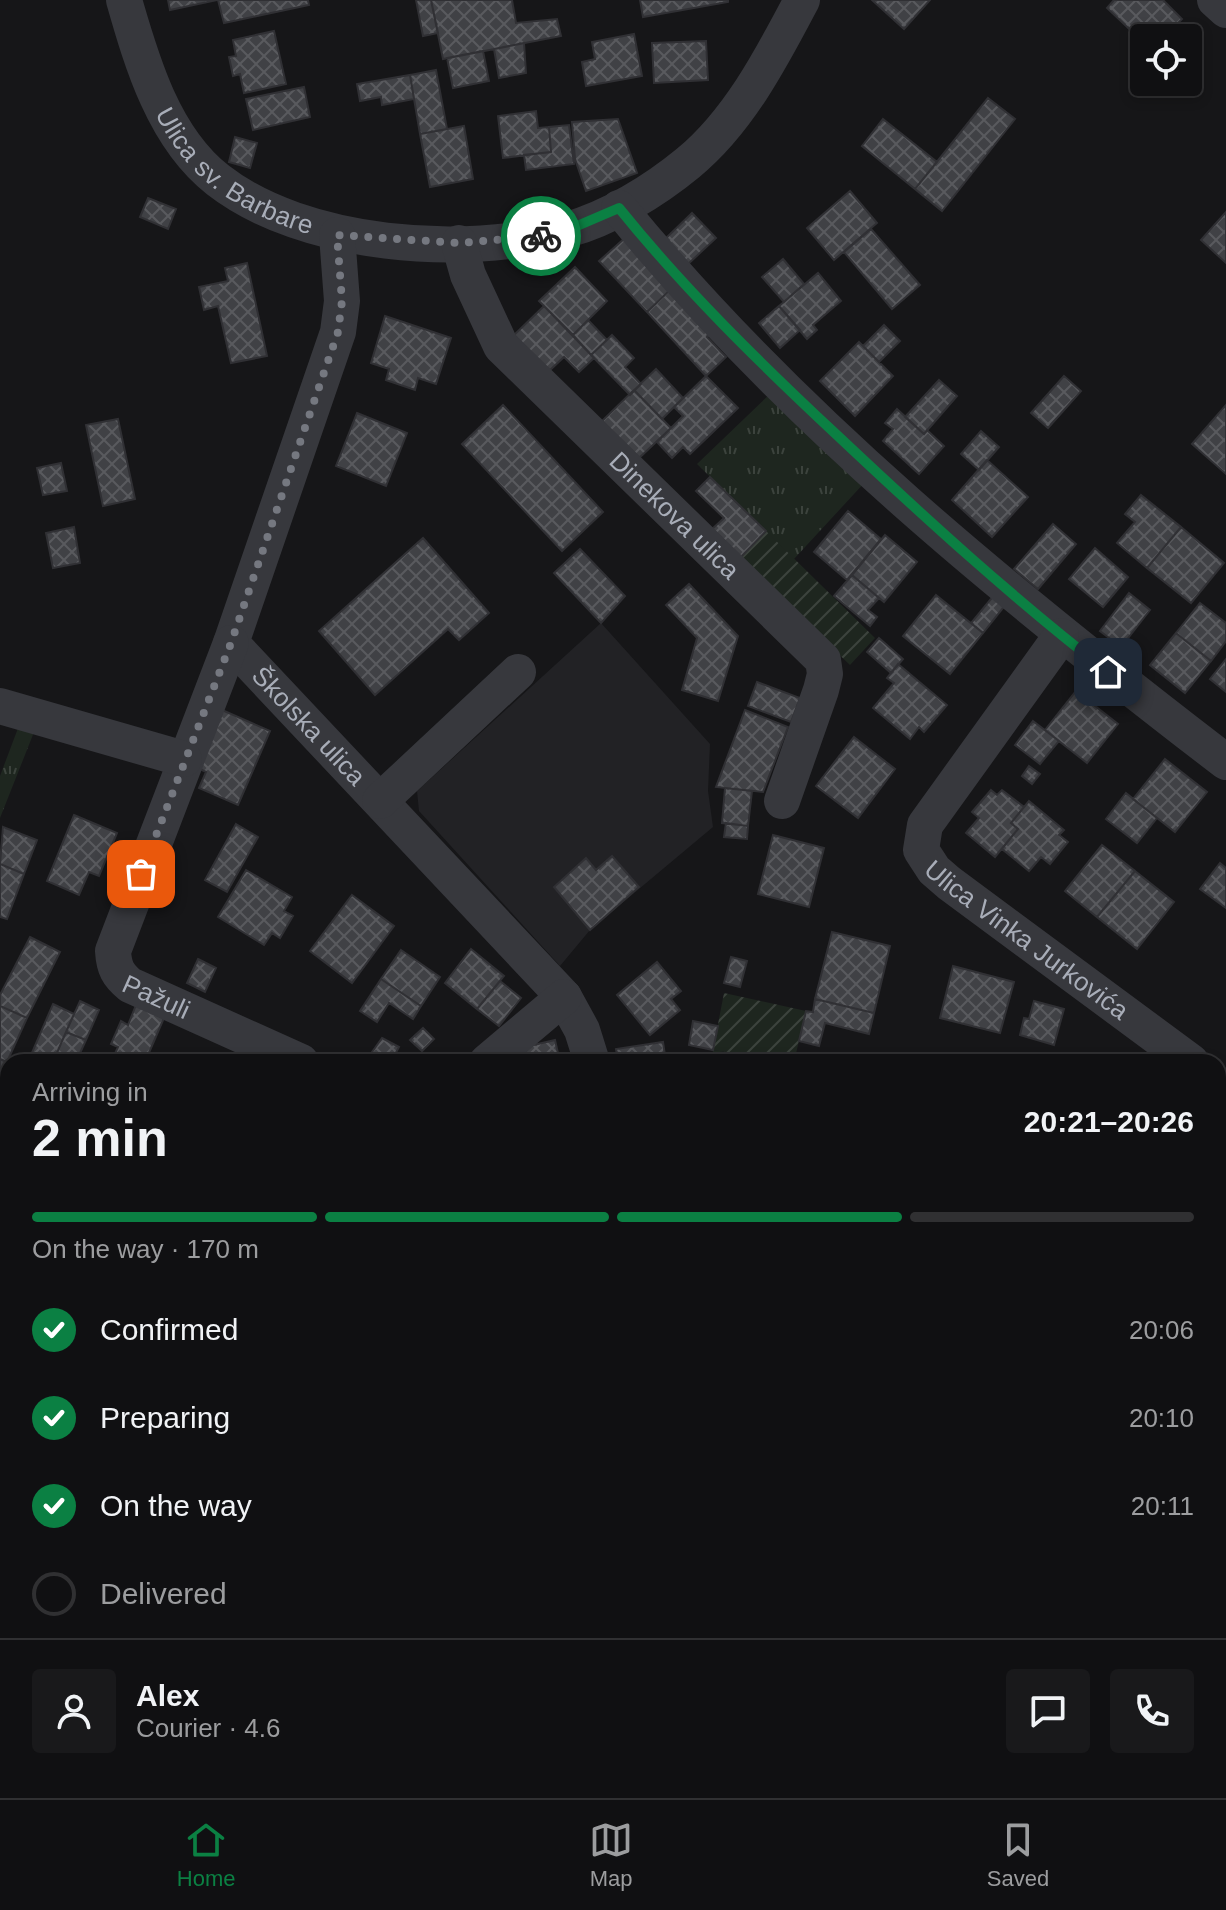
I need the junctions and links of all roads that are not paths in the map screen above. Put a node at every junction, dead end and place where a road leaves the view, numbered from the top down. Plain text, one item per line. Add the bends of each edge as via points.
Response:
1 (124, 0) edge
2 (802, 0) edge
3 (1215, 0) edge
4 (1226, 10) edge
5 (619, 208) junction
6 (337, 235) junction
7 (459, 243) junction
8 (1061, 636) junction
9 (231, 643) junction
10 (518, 672) dead end
11 (0, 706) edge
12 (184, 759) junction
13 (1226, 762) edge
14 (380, 801) junction
15 (782, 801) dead end
16 (564, 997) junction
17 (283, 1054) edge
18 (496, 1054) edge
19 (590, 1054) edge
20 (1180, 1054) edge

1 - 6 street, Ulica sv. Barbare via 158,101 185,144 217,180 300,225
2 - 5 street, Ulica sv. Barbare via 750,91 722,128 691,161
3 - 4 street
5 - 7 street, Ulica sv. Barbare via 559,232
5 - 8 street via 659,258 798,399
6 - 7 street, Ulica sv. Barbare
6 - 9 street, Školska ulica via 342,301 338,332
7 - 15 street, Dinekova ulica via 501,346 823,660 821,690
8 - 13 street
8 - 20 street, Ulica Vinka Jurkovića via 925,825 921,850 949,883
9 - 12 street, Pažuli
9 - 14 street, Školska ulica
10 - 14 street
11 - 12 street
12 - 17 street, Pažuli via 113,951 114,965 130,985
14 - 16 street, Školska ulica
16 - 18 street
16 - 19 street, Školska ulica

